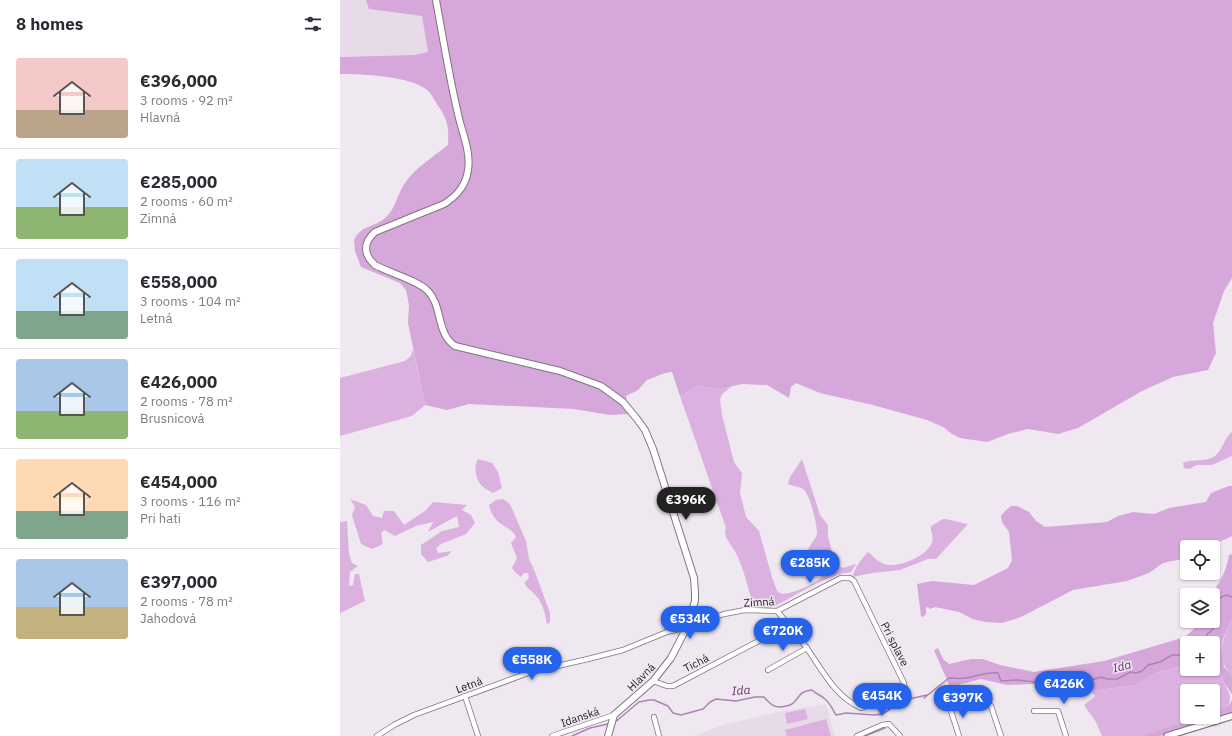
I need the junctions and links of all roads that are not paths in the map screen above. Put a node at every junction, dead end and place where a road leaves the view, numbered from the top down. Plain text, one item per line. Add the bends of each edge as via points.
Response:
1 (436, 0) edge
2 (850, 578) joint
3 (776, 611) junction
4 (789, 625) junction
5 (687, 627) junction
6 (807, 648) junction
7 (768, 670) dead end
8 (653, 681) junction
9 (465, 696) junction
10 (991, 706) dead end
11 (950, 708) dead end
12 (1034, 711) dead end
13 (614, 715) junction
14 (1232, 716) edge
15 (654, 718) dead end
16 (377, 736) edge
17 (478, 736) edge
18 (552, 736) edge
19 (608, 736) edge
20 (658, 736) edge
21 (857, 736) edge
22 (900, 736) edge
23 (960, 736) edge
24 (1001, 736) edge
25 (1066, 736) edge
26 (1167, 736) edge

1 - 5 main road, Hlavná via 468,153 467,177 459,192 444,204 375,232 366,244 367,255 375,265 419,285 428,292 436,304 443,332 455,346 572,374 601,386 623,402 638,419 653,449 694,578 694,607
2 - 3 street, Zimná via 836,580
2 - 6 street, Pri splave via 854,581 904,683 905,690 860,708 836,691
3 - 4 street, Pri splave
3 - 5 street, Zimná via 731,613
4 - 6 street, Pri splave
4 - 8 street, Tichá via 673,686
5 - 8 main road, Hlavná via 671,658
5 - 9 street, Letná via 667,632 623,650 531,672
6 - 7 street
8 - 13 main road, Hlavná
9 - 16 street, Letná via 414,715
9 - 17 street
10 - 24 street
11 - 23 street
12 - 25 street via 1058,711
13 - 18 street, Idanská
13 - 19 main road
14 - 26 street
15 - 20 street
21 - 22 street via 889,724

